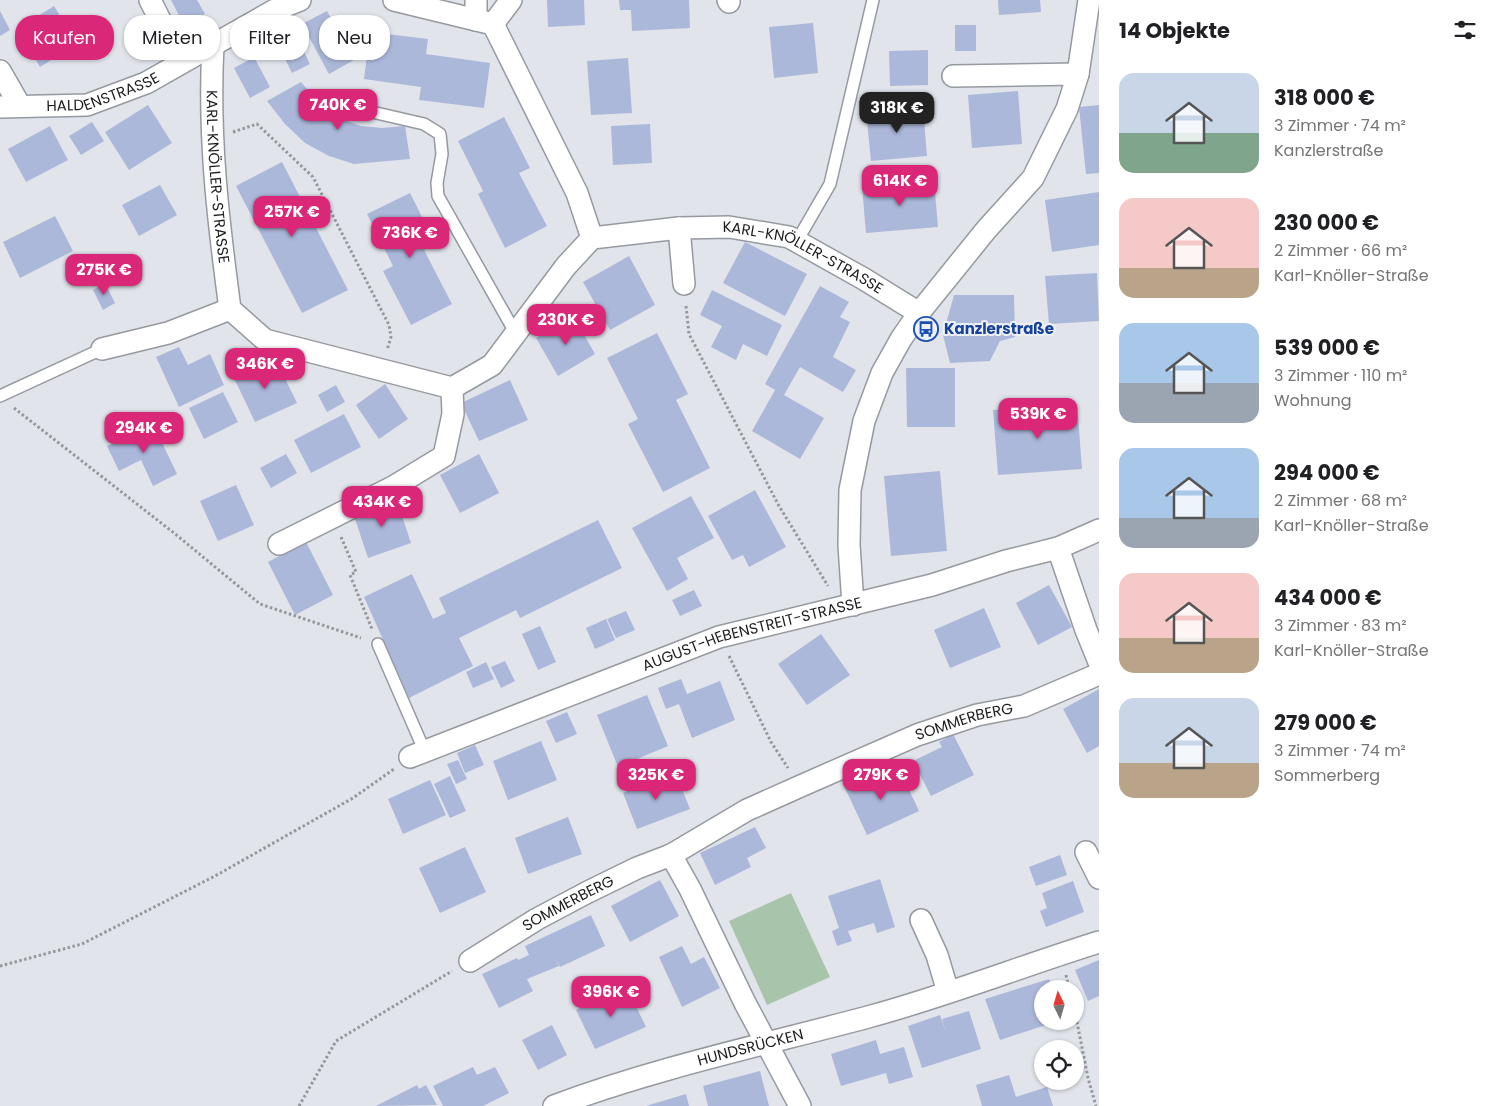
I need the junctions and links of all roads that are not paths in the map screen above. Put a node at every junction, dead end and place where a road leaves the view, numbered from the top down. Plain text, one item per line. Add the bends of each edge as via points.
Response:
1 (150, 0) edge
2 (300, 0) edge
3 (394, 0) edge
4 (511, 0) edge
5 (873, 0) edge
6 (1089, 0) edge
7 (481, 15) edge
8 (220, 41) edge
9 (185, 60) edge
10 (212, 60) edge
11 (181, 62) junction
12 (0, 71) edge
13 (1078, 74) junction
14 (953, 76) dead end
15 (347, 101) dead end
16 (10, 107) edge
17 (679, 228) junction
18 (592, 238) junction
19 (797, 241) junction
20 (684, 284) road end
21 (230, 308) junction
22 (919, 313) junction
23 (516, 334) junction
24 (102, 349) joint
25 (452, 388) junction
26 (0, 396) edge
27 (1099, 530) edge
28 (279, 544) dead end
29 (1058, 548) junction
30 (847, 606) junction
31 (378, 644) road end
32 (1099, 662) edge
33 (1099, 674) edge
34 (418, 755) joint
35 (1086, 852) dead end
36 (671, 855) junction
37 (1099, 878) edge
38 (921, 920) dead end
39 (1099, 942) edge
40 (470, 961) road end
41 (948, 992) junction
42 (766, 1043) junction
43 (554, 1106) edge
44 (800, 1106) edge

1 - 11 street
2 - 8 street, HALDENSTRASSE via 275,10
3 - 7 street
4 - 7 street
5 - 19 lane via 830,184
6 - 13 street
7 - 18 street via 577,193
9 - 11 street, HALDENSTRASSE
10 - 21 street, KARL-KNÖLLER-STRASSE via 212,138
11 - 16 street, HALDENSTRASSE via 146,82 87,105
12 - 16 street, HALDENSTRASSE
13 - 14 street
13 - 22 street via 1067,109 1033,178
15 - 23 lane via 372,112 424,124 440,134 442,154 438,196
17 - 18 street, KARL-KNÖLLER-STRASSE
17 - 19 street, KARL-KNÖLLER-STRASSE via 729,227
17 - 20 street
18 - 23 street via 566,266
19 - 22 street, KARL-KNÖLLER-STRASSE
21 - 24 street via 168,333
21 - 25 street via 265,340
22 - 30 street via 882,373 864,421 850,490
23 - 25 street via 492,365
24 - 26 lane
25 - 28 street via 453,414 444,456 393,487
27 - 29 street, AUGUST-HEBENSTREIT-STRASSE
29 - 30 street, AUGUST-HEBENSTREIT-STRASSE
29 - 32 street
30 - 34 street, AUGUST-HEBENSTREIT-STRASSE via 719,637
31 - 34 lane
33 - 36 street, SOMMERBERG via 1024,706 977,715 917,735 747,810
35 - 37 street
36 - 40 street, SOMMERBERG via 588,892
36 - 42 street
38 - 41 street via 937,955
39 - 41 street, HUNDSRÜCKEN
41 - 42 street, HUNDSRÜCKEN via 870,1017
42 - 43 street, HUNDSRÜCKEN via 605,1088
42 - 44 street

